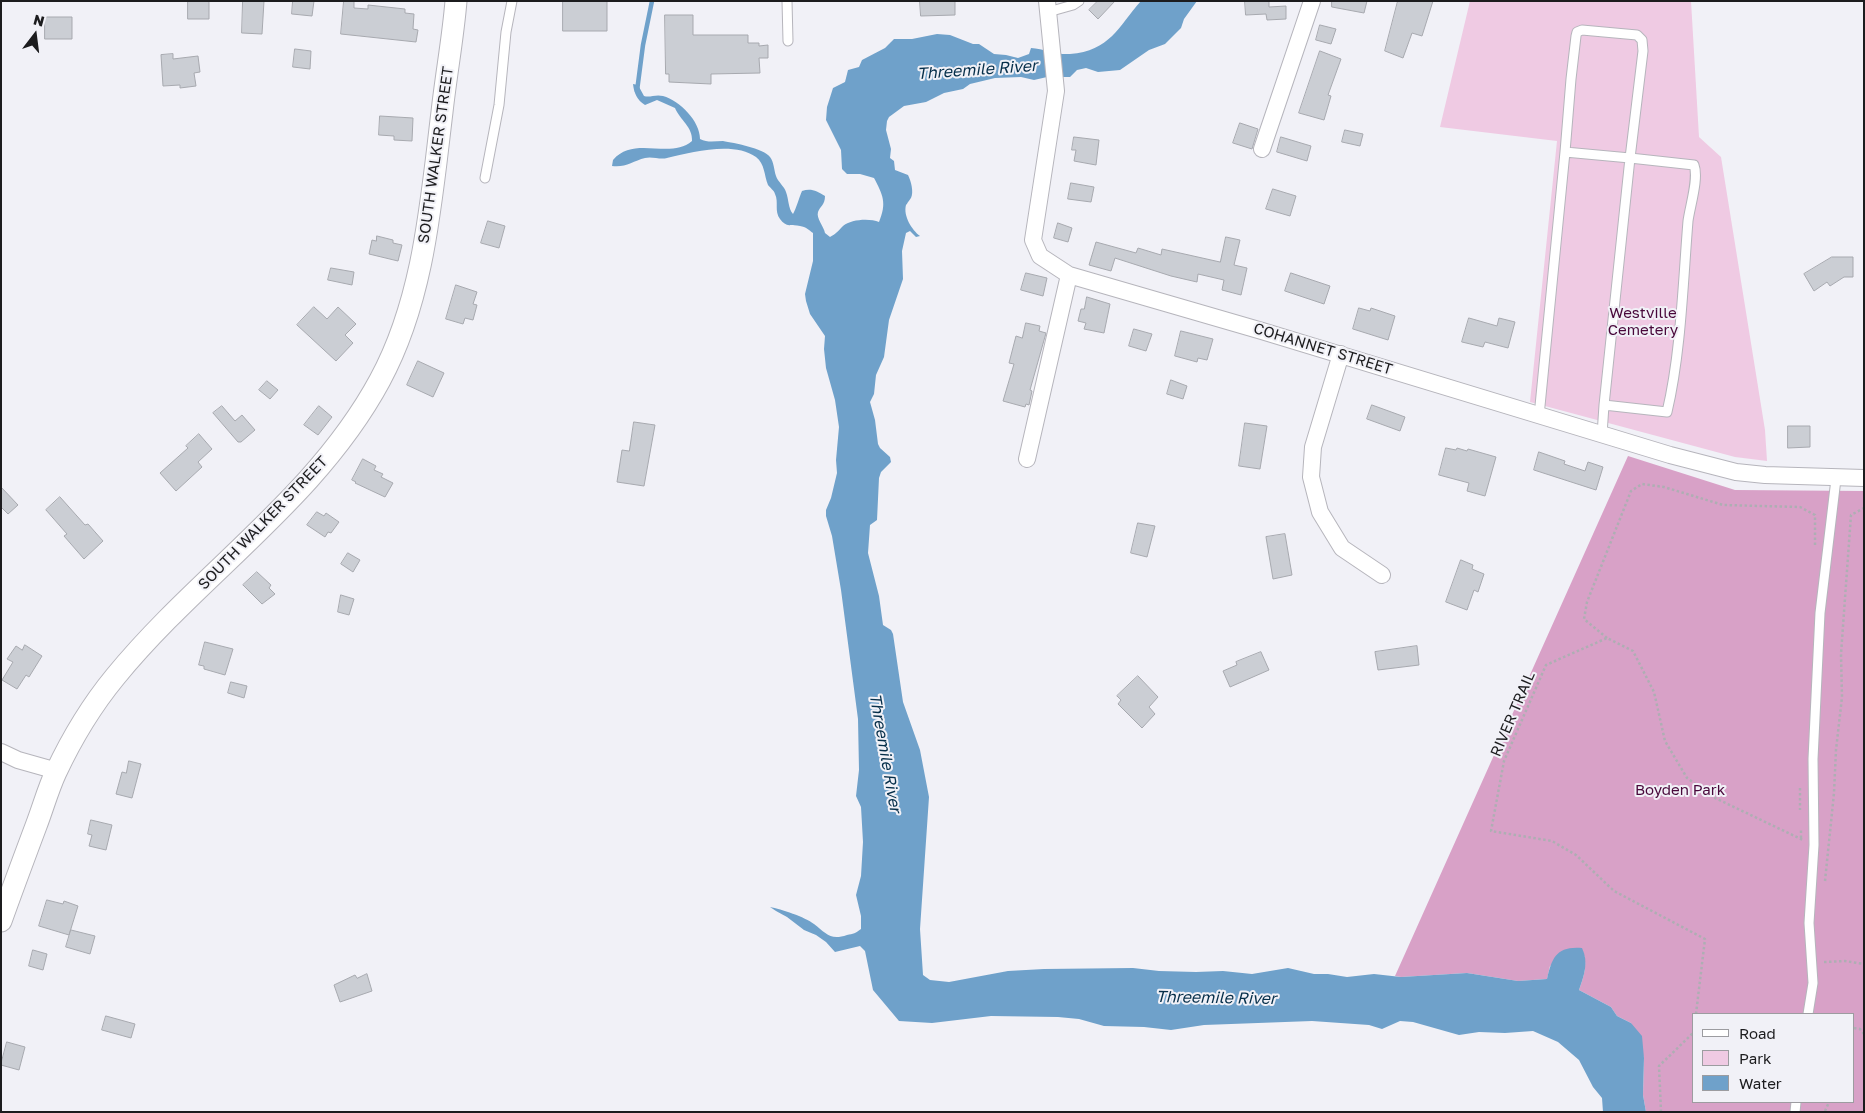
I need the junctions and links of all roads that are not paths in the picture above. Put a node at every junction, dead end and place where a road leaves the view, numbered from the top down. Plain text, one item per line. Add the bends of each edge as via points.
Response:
1 (456, 1) edge
2 (512, 1) edge
3 (787, 1) edge
4 (1079, 1) edge
5 (1312, 1) edge
6 (1049, 14) edge
7 (788, 40) dead end
8 (1262, 149) dead end
9 (1565, 152) junction
10 (1630, 158) junction
11 (485, 178) dead end
12 (1069, 275) junction
13 (1341, 354) junction
14 (1604, 405) junction
15 (1539, 416) junction
16 (1602, 435) junction
17 (1027, 459) dead end
18 (1864, 478) edge
19 (1836, 479) junction
20 (1382, 575) dead end
21 (1, 752) edge
22 (57, 770) junction
23 (1, 922) edge
24 (1808, 1013) edge

1 - 22 street, SOUTH WALKER STREET via 421,264 396,347 382,378 346,435 313,474 115,677 89,712
2 - 11 lane via 499,104
3 - 7 lane
4 - 6 lane
5 - 8 street
6 - 12 street, COHANNET STREET via 1056,85 1033,240 1040,256
9 - 10 lane
9 - 10 lane via 1576,36 1582,30 1601,30 1637,35 1642,40
9 - 15 lane
10 - 14 lane
10 - 14 lane via 1694,164 1695,177 1678,336 1666,412
12 - 13 street, COHANNET STREET
12 - 17 street
13 - 15 street, COHANNET STREET
13 - 20 street via 1313,447 1311,477 1320,512 1342,548
14 - 16 lane
15 - 16 street, COHANNET STREET
16 - 19 street, COHANNET STREET via 1736,472
18 - 19 street, COHANNET STREET
19 - 24 lane via 1820,613 1809,923 1813,983
21 - 22 street
22 - 23 street, SOUTH WALKER STREET

